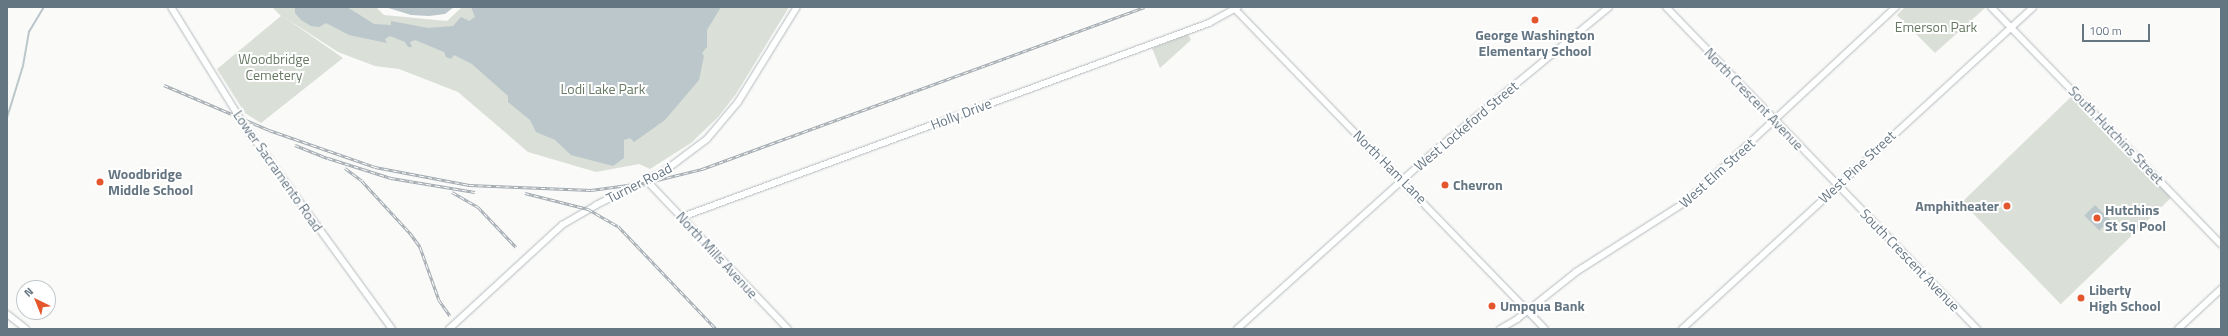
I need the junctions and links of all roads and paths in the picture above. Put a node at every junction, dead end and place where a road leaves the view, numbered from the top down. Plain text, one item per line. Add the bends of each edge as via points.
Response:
1 (171, 7) edge
2 (797, 7) edge
3 (1609, 7) edge
4 (1666, 7) edge
5 (1896, 7) edge
6 (1991, 7) edge
7 (2033, 7) edge
8 (1235, 8) edge
9 (2010, 26) junction
10 (1775, 120) junction
11 (1402, 180) junction
12 (647, 181) junction
13 (1836, 186) junction
14 (1842, 192) joint
15 (682, 217) junction
16 (2221, 244) edge
17 (2221, 289) edge
18 (1528, 310) junction
19 (7, 314) edge
20 (26, 329) edge
21 (392, 329) edge
22 (450, 329) edge
23 (788, 329) edge
24 (1237, 329) edge
25 (1500, 329) edge
26 (1545, 329) edge
27 (1682, 329) edge
28 (1977, 329) edge
29 (2178, 329) edge

1 - 21 street, Lower Sacramento Road via 246,128
2 - 12 street, Turner Road via 742,97 723,122 678,163
3 - 11 street, West Lockeford Street
4 - 10 street, North Crescent Avenue
5 - 10 street, West Elm Street
6 - 9 street, South Hutchins Street
7 - 9 street, West Pine Street
8 - 11 street, North Ham Lane
8 - 15 street, Holly Drive via 1209,23
9 - 13 street, West Pine Street
9 - 16 street, South Hutchins Street
10 - 13 street, North Crescent Avenue
10 - 18 street, West Elm Street via 1688,201 1576,272
11 - 18 street, North Ham Lane
11 - 24 street, West Lockeford Street
12 - 15 street, North Mills Avenue
12 - 22 street, Turner Road via 596,205 562,225
13 - 14 street, North Crescent Avenue
13 - 27 street, West Pine Street
14 - 28 street, South Crescent Avenue
15 - 23 street, North Mills Avenue
17 - 29 street
18 - 25 street, West Elm Street
18 - 26 street, North Ham Lane
19 - 20 street

